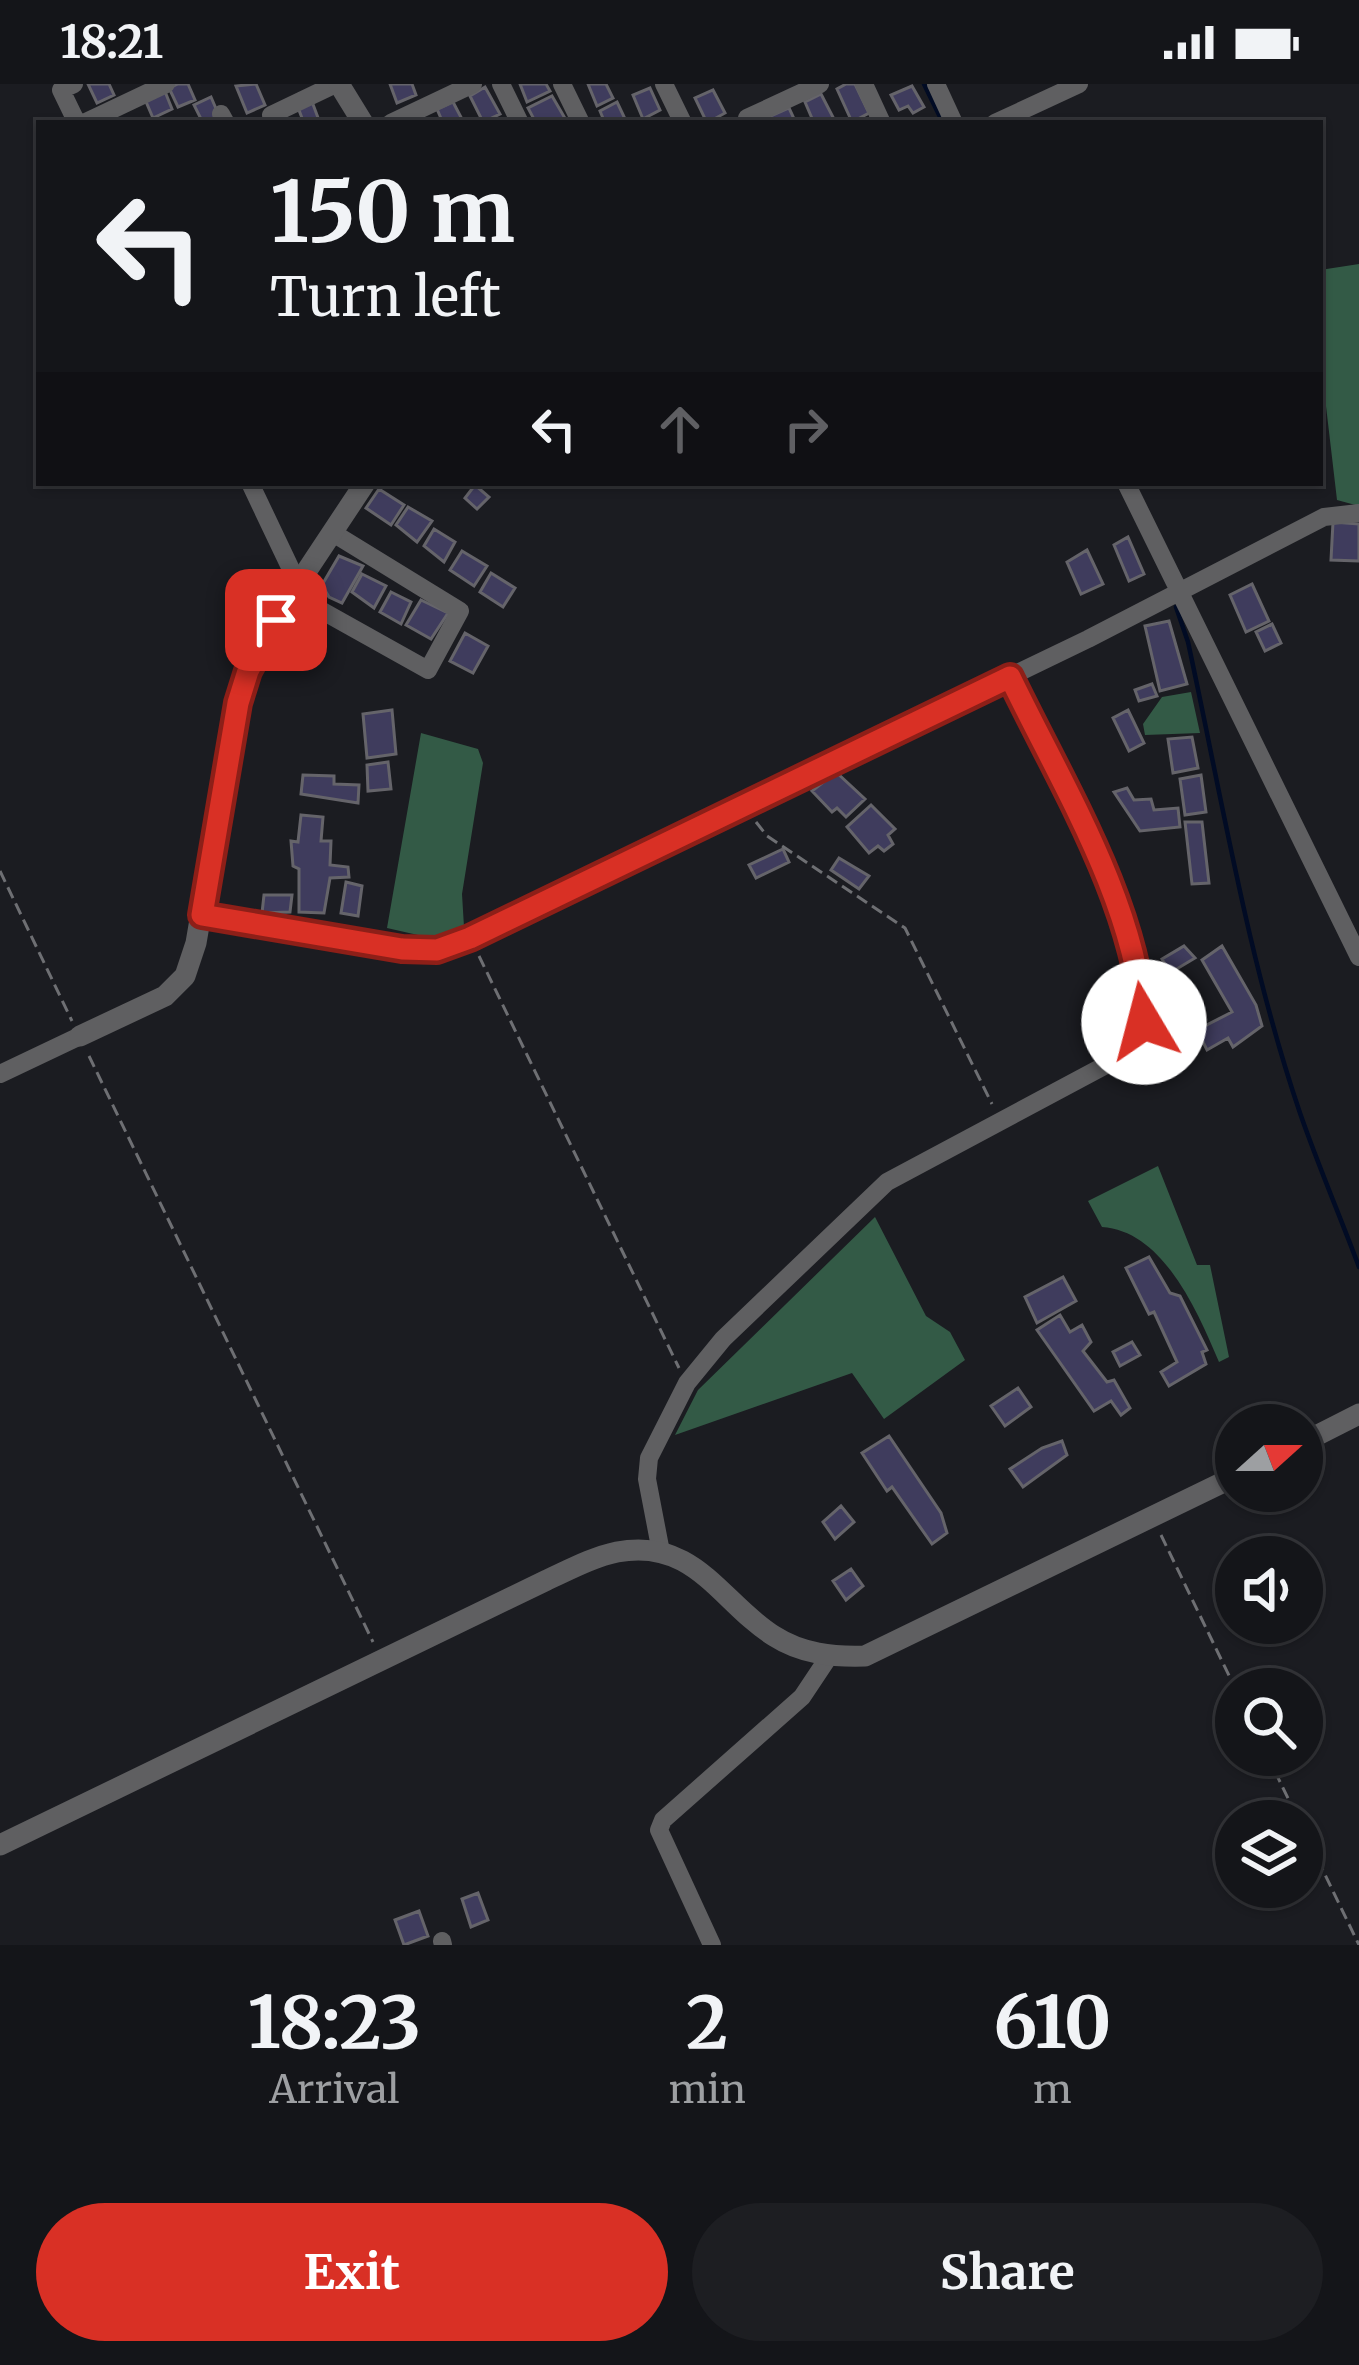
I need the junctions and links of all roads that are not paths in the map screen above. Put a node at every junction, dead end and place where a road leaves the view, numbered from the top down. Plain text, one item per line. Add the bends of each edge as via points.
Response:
1 (74, 84) edge
2 (166, 84) edge
3 (337, 84) edge
4 (419, 84) edge
5 (473, 84) edge
6 (501, 84) edge
7 (562, 84) edge
8 (664, 84) edge
9 (820, 84) edge
10 (864, 84) edge
11 (936, 84) edge
12 (1078, 84) edge
13 (429, 104) junction
14 (79, 120) edge
15 (88, 120) edge
16 (273, 120) edge
17 (361, 120) edge
18 (397, 120) edge
19 (519, 120) edge
20 (580, 120) edge
21 (682, 120) edge
22 (748, 120) edge
23 (881, 120) edge
24 (953, 120) edge
25 (1001, 120) edge
26 (251, 486) edge
27 (363, 486) edge
28 (1127, 486) edge
29 (1359, 513) edge
30 (333, 533) junction
31 (295, 589) junction
32 (1180, 592) junction
33 (1010, 677) junction
34 (202, 915) junction
35 (1359, 957) edge
36 (80, 1036) joint
37 (0, 1074) edge
38 (1359, 1414) edge
39 (1323, 1432) edge
40 (1215, 1486) edge
41 (661, 1552) junction
42 (830, 1655) junction
43 (0, 1845) edge
44 (712, 1945) edge

1 - 14 street via 61,90
2 - 15 street
3 - 16 street
3 - 17 street
4 - 13 street
5 - 13 street
6 - 19 street
7 - 20 street
8 - 21 street
9 - 22 street
10 - 23 street
11 - 24 street
12 - 25 street
13 - 18 street
26 - 31 street
27 - 30 street
28 - 32 street
29 - 32 street via 1324,518
30 - 31 street
30 - 31 street via 460,611 428,670
31 - 34 street via 238,703
32 - 33 street
32 - 35 street
33 - 34 street via 437,950
33 - 41 street via 1124,917 1142,994 1138,1046 886,1182 723,1340 687,1383 649,1458
34 - 36 street via 177,987
36 - 37 street
38 - 39 street
40 - 42 street via 865,1656
41 - 42 street via 718,1583 778,1639
41 - 43 street via 619,1552 578,1566
42 - 44 street via 802,1697 663,1820 659,1831

